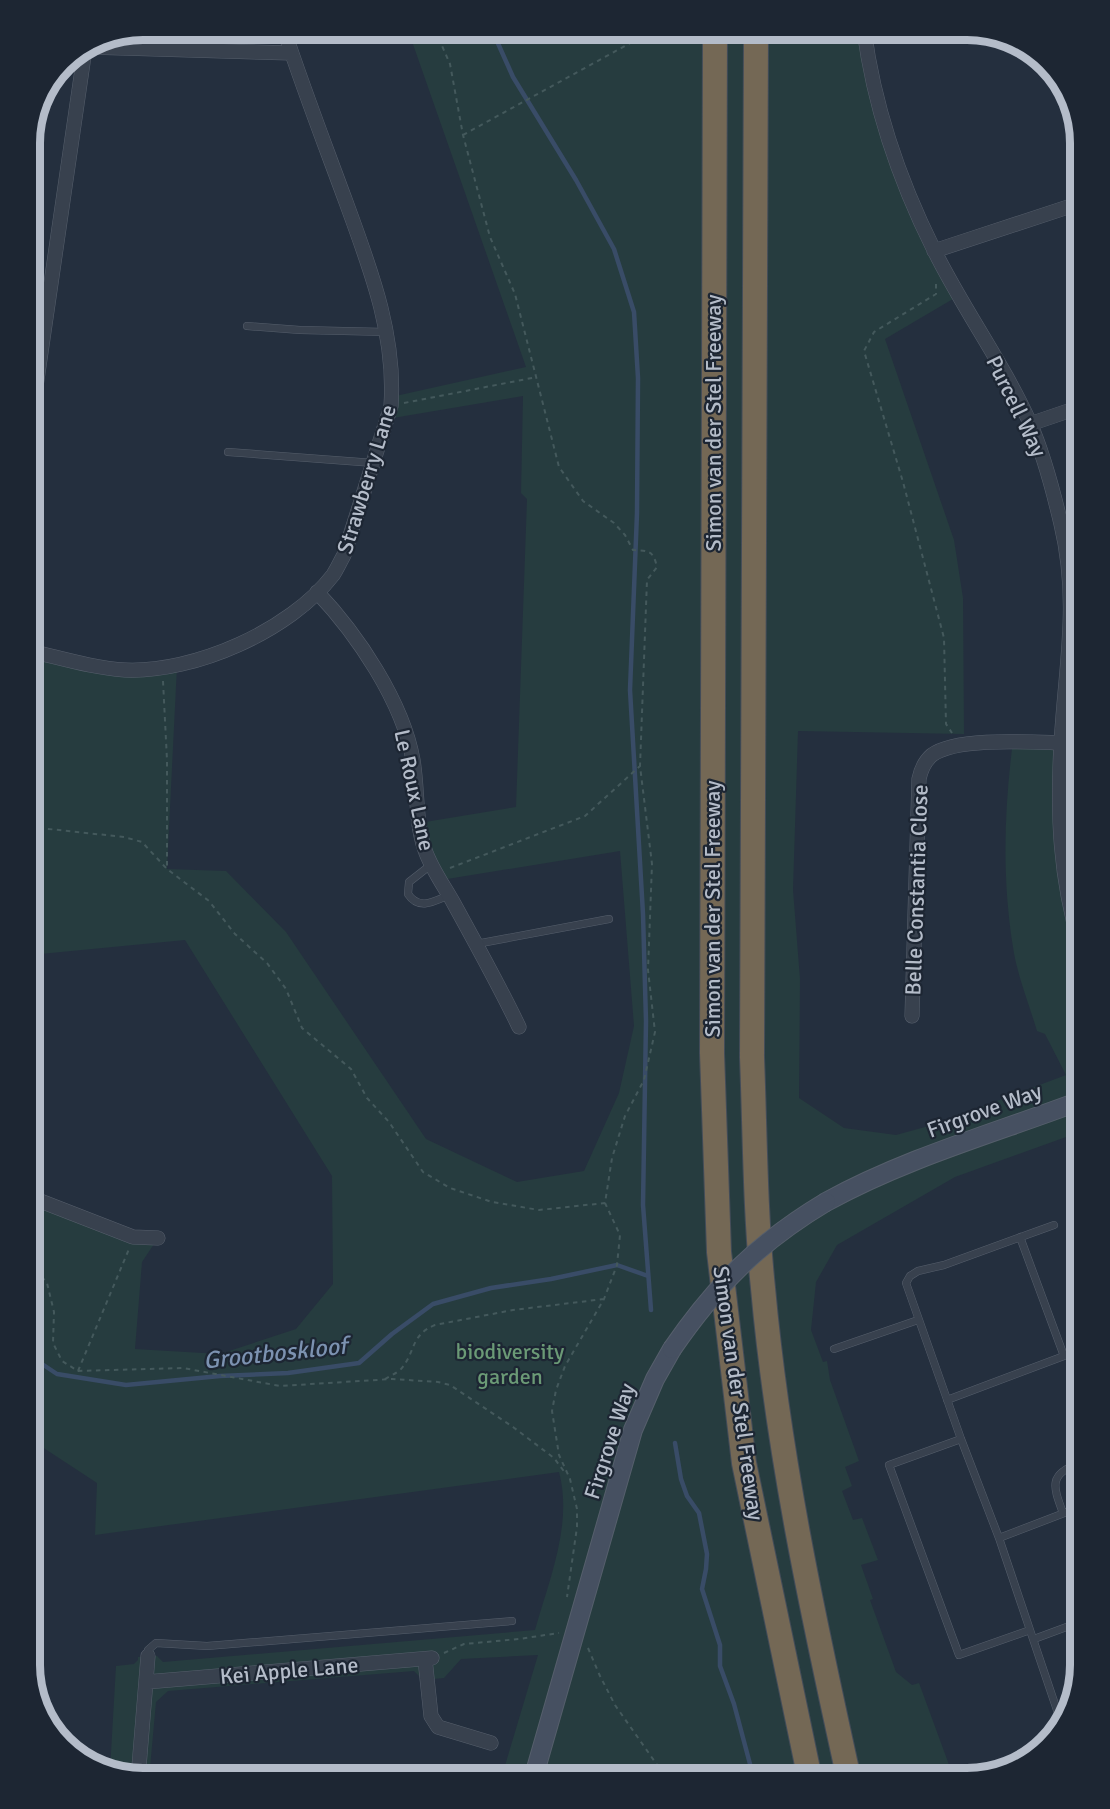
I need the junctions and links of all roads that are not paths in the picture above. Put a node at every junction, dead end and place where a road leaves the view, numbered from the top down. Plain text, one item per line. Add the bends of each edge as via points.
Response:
1 (287, 40) edge
2 (715, 41) edge
3 (756, 41) edge
4 (763, 41) edge
5 (866, 41) edge
6 (108, 47) edge
7 (291, 53) junction
8 (82, 61) edge
9 (756, 79) junction
10 (1070, 206) edge
11 (934, 251) junction
12 (247, 326) dead end
13 (387, 332) junction
14 (41, 352) edge
15 (1070, 410) edge
16 (1030, 424) junction
17 (228, 452) dead end
18 (374, 463) junction
19 (1070, 580) edge
20 (317, 592) junction
21 (41, 654) edge
22 (1070, 655) edge
23 (1061, 743) junction
24 (435, 869) junction
25 (449, 895) junction
26 (1070, 908) edge
27 (609, 919) dead end
28 (476, 944) junction
29 (912, 1016) dead end
30 (519, 1027) dead end
31 (1070, 1105) edge
32 (40, 1201) edge
33 (1054, 1225) dead end
34 (158, 1238) dead end
35 (1020, 1238) junction
36 (918, 1320) junction
37 (834, 1349) dead end
38 (1070, 1354) edge
39 (1064, 1356) junction
40 (947, 1400) junction
41 (961, 1439) junction
42 (1070, 1467) edge
43 (1070, 1511) edge
44 (1063, 1514) junction
45 (999, 1538) junction
46 (512, 1621) dead end
47 (1070, 1626) edge
48 (1030, 1629) junction
49 (1034, 1639) junction
50 (148, 1656) joint
51 (146, 1682) junction
52 (1058, 1713) edge
53 (491, 1743) dead end
54 (139, 1768) edge
55 (536, 1768) edge
56 (808, 1768) edge
57 (847, 1768) edge

1 - 7 street, Strawberry Lane
2 - 56 highway, Simon van der Stel Freeway via 715,1179 744,1463
3 - 9 highway, Simon van der Stel Freeway
4 - 9 highway
5 - 11 street, Purcell Way via 886,129
6 - 7 street
7 - 13 street, Strawberry Lane via 377,290
8 - 14 street
9 - 57 highway, Simon van der Stel Freeway via 752,1057 762,1287 800,1549
10 - 11 street
11 - 16 street, Purcell Way
12 - 13 lane
13 - 18 street, Strawberry Lane via 391,406
15 - 16 street
16 - 19 street, Purcell Way via 1062,527
17 - 18 lane
18 - 20 street, Strawberry Lane via 344,555
20 - 21 street, Strawberry Lane via 277,623 234,647 177,666 123,670
20 - 24 street, Le Roux Lane via 358,640 403,725 413,759 425,851
22 - 23 street, Purcell Way
23 - 26 street, Purcell Way via 1058,809
23 - 29 street, Belle Constantia Close via 1013,741 959,746 932,755 921,769
24 - 25 street, Le Roux Lane
24 - 25 lane via 409,882 410,898 425,904
25 - 28 street, Le Roux Lane
27 - 28 lane
28 - 30 street, Le Roux Lane
31 - 55 street, Firgrove Way, bridge via 898,1168 826,1202 768,1241 729,1276 694,1316 650,1388 633,1430
32 - 34 street via 133,1237
33 - 35 lane
35 - 36 lane via 910,1276 907,1290
35 - 39 lane
36 - 37 lane
36 - 40 lane
38 - 39 lane
39 - 40 lane
40 - 41 lane
41 - 45 lane
41 - 48 lane via 889,1465 959,1655
42 - 44 lane via 1056,1478 1054,1486
43 - 44 lane
44 - 45 lane
45 - 48 lane
46 - 50 lane via 207,1646 156,1643 148,1650
47 - 49 lane
48 - 49 lane
49 - 52 lane
50 - 51 street
51 - 53 street, Kei Apple Lane via 428,1658 434,1722
51 - 54 street

